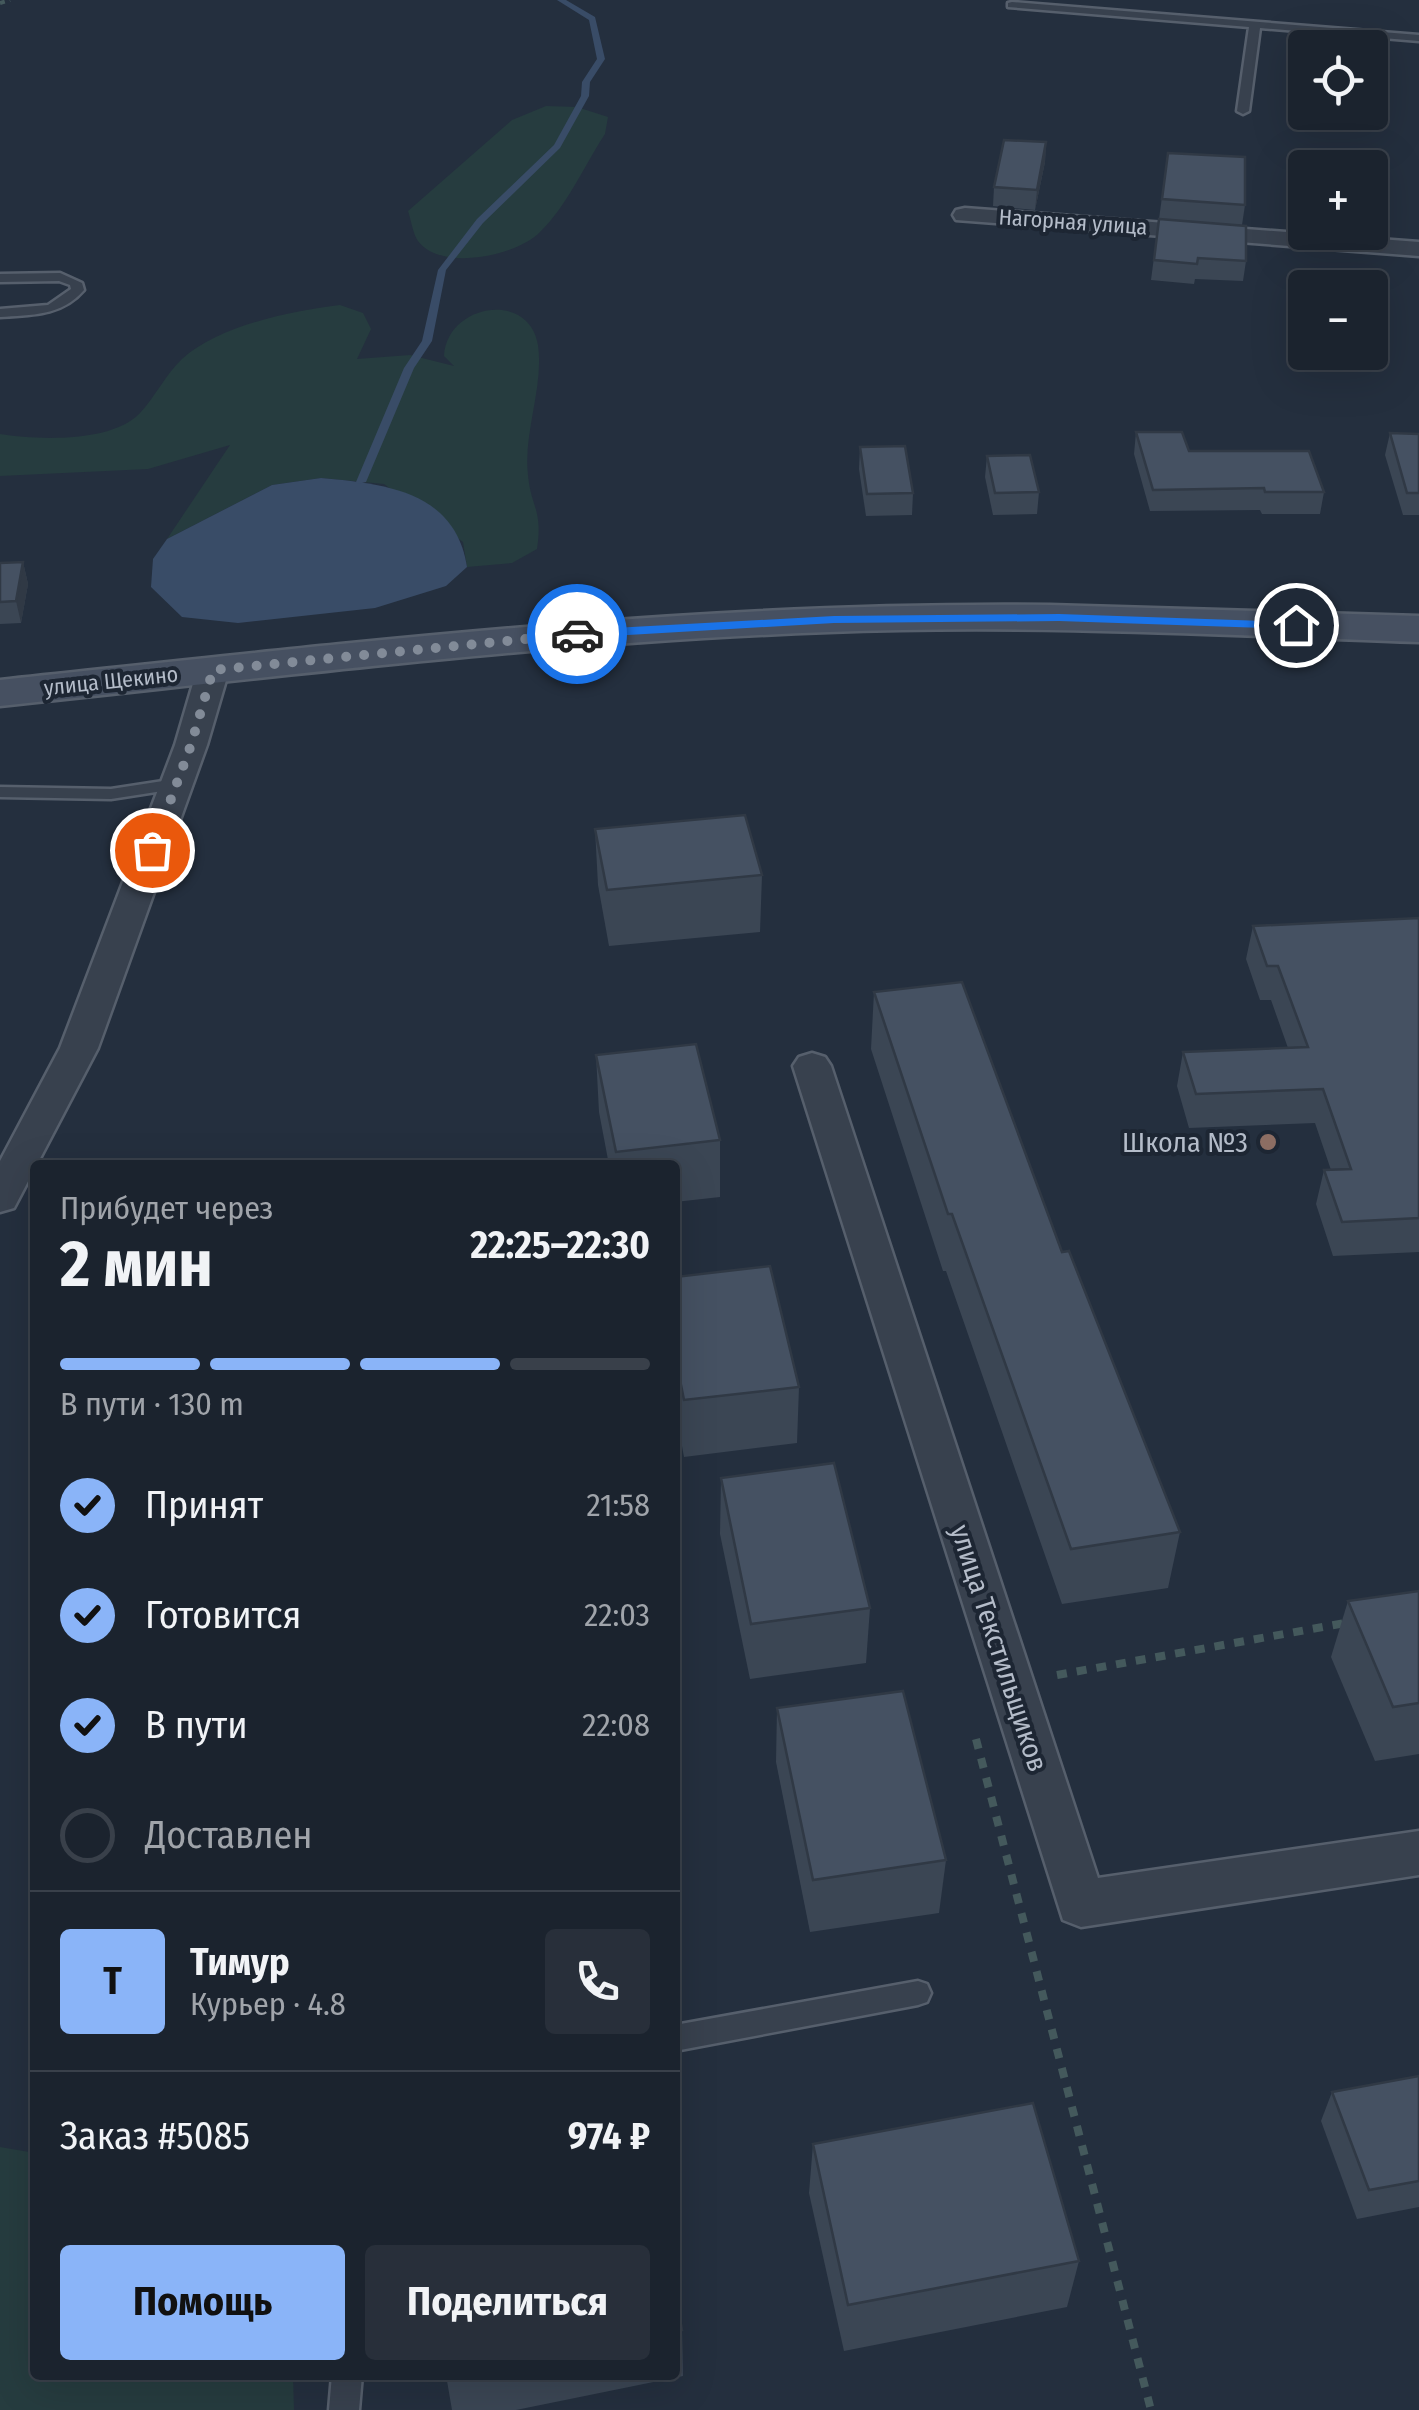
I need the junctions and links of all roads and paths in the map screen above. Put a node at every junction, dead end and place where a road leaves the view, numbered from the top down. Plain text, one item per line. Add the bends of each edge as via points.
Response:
1 (10, 0) edge
2 (0, 3) edge
3 (1012, 5) dead end
4 (1255, 24) junction
5 (1419, 38) edge
6 (1243, 111) dead end
7 (965, 215) dead end
8 (1419, 250) edge
9 (0, 278) edge
10 (0, 312) edge
11 (1419, 630) edge
12 (213, 670) junction
13 (0, 693) edge
14 (176, 784) junction
15 (0, 792) edge
16 (812, 1066) dead end
17 (0, 1198) edge
18 (1419, 1853) edge
19 (918, 1993) dead end
20 (680, 2037) edge
21 (347, 2380) edge
22 (344, 2410) edge

1 - 2 path
3 - 4 lane
4 - 5 lane
4 - 6 lane
7 - 8 street, Нагорная улица
9 - 10 lane via 60,277 78,290 48,310
11 - 12 main road, улица Щекино via 1059,618 834,619 658,628
12 - 13 main road, улица Щекино
12 - 14 street
14 - 15 lane via 108,794
14 - 17 street via 79,1048
16 - 18 street, улица Текстильщиков via 1081,1904
19 - 20 lane
21 - 22 lane

